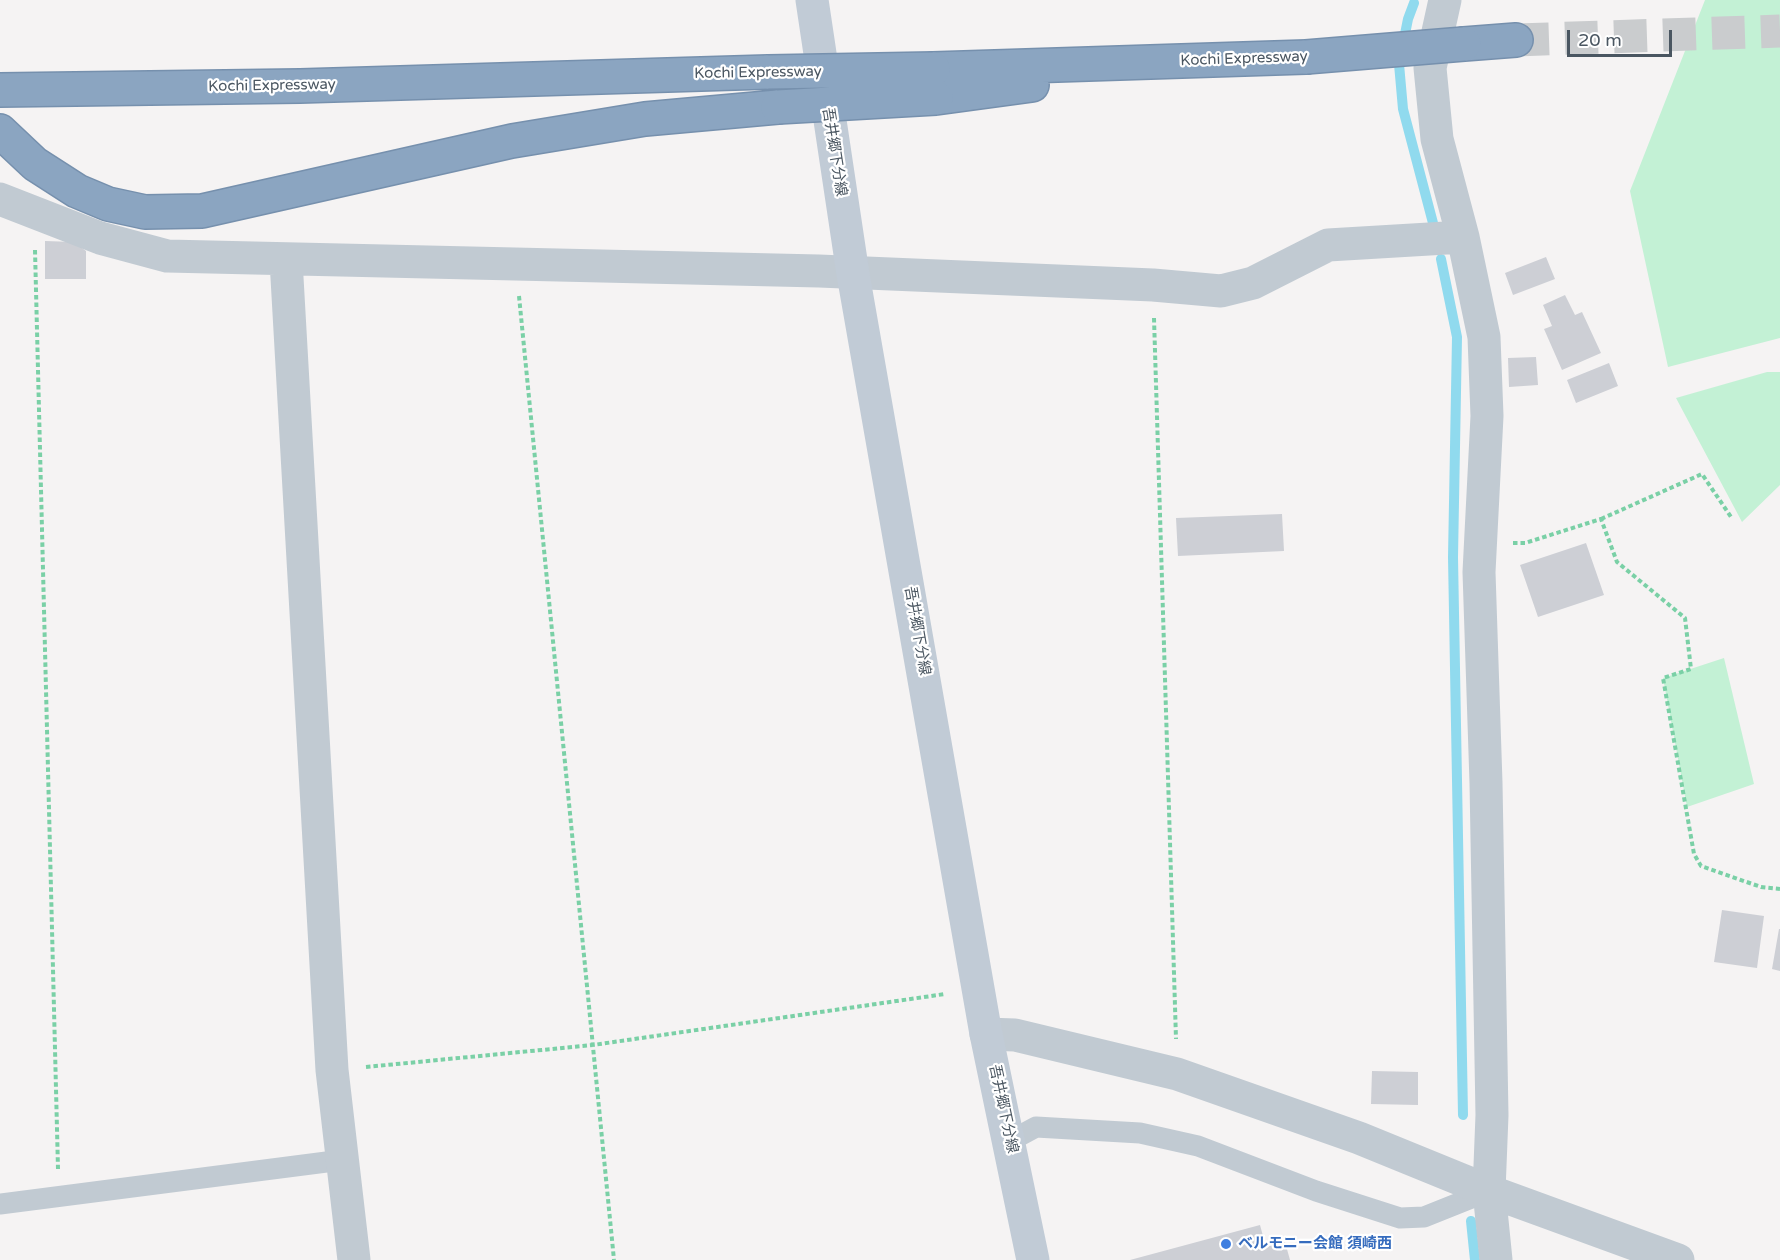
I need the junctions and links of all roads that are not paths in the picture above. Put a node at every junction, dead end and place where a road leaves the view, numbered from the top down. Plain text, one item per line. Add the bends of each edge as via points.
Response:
1 (812, 0) edge
2 (1445, 0) edge
3 (1516, 40) tunnel mouth
4 (934, 83) junction
5 (0, 90) edge
6 (0, 131) edge
7 (0, 199) edge
8 (1463, 237) junction
9 (286, 260) junction
10 (854, 274) junction
11 (986, 1034) junction
12 (1010, 1141) junction
13 (342, 1161) junction
14 (1489, 1191) junction
15 (0, 1204) edge
16 (354, 1260) edge
17 (1033, 1260) edge
18 (1496, 1260) edge
19 (1678, 1260) edge

1 - 10 main road, 吾井郷下分線
2 - 8 street via 1430,68 1437,139
3 - 4 highway, Kochi Expressway, bridge
4 - 5 highway, Kochi Expressway, bridge via 768,72 300,86
4 - 6 highway, bridge via 778,107 645,119 512,141 202,211 145,212 108,204 77,191 35,164
7 - 9 street via 100,238 167,256
8 - 10 street via 1328,245 1253,283 1221,291
8 - 14 street via 1484,337 1487,416 1480,542 1491,1103
9 - 10 street
9 - 13 street via 332,1070
10 - 11 main road, 吾井郷下分線
11 - 12 main road, 吾井郷下分線
11 - 14 street via 1015,1035 1177,1074 1359,1138
12 - 14 lane via 1036,1127 1140,1133 1198,1146 1400,1218 1424,1217
12 - 17 main road, 吾井郷下分線
13 - 15 lane
13 - 16 street
14 - 18 street
14 - 19 street

